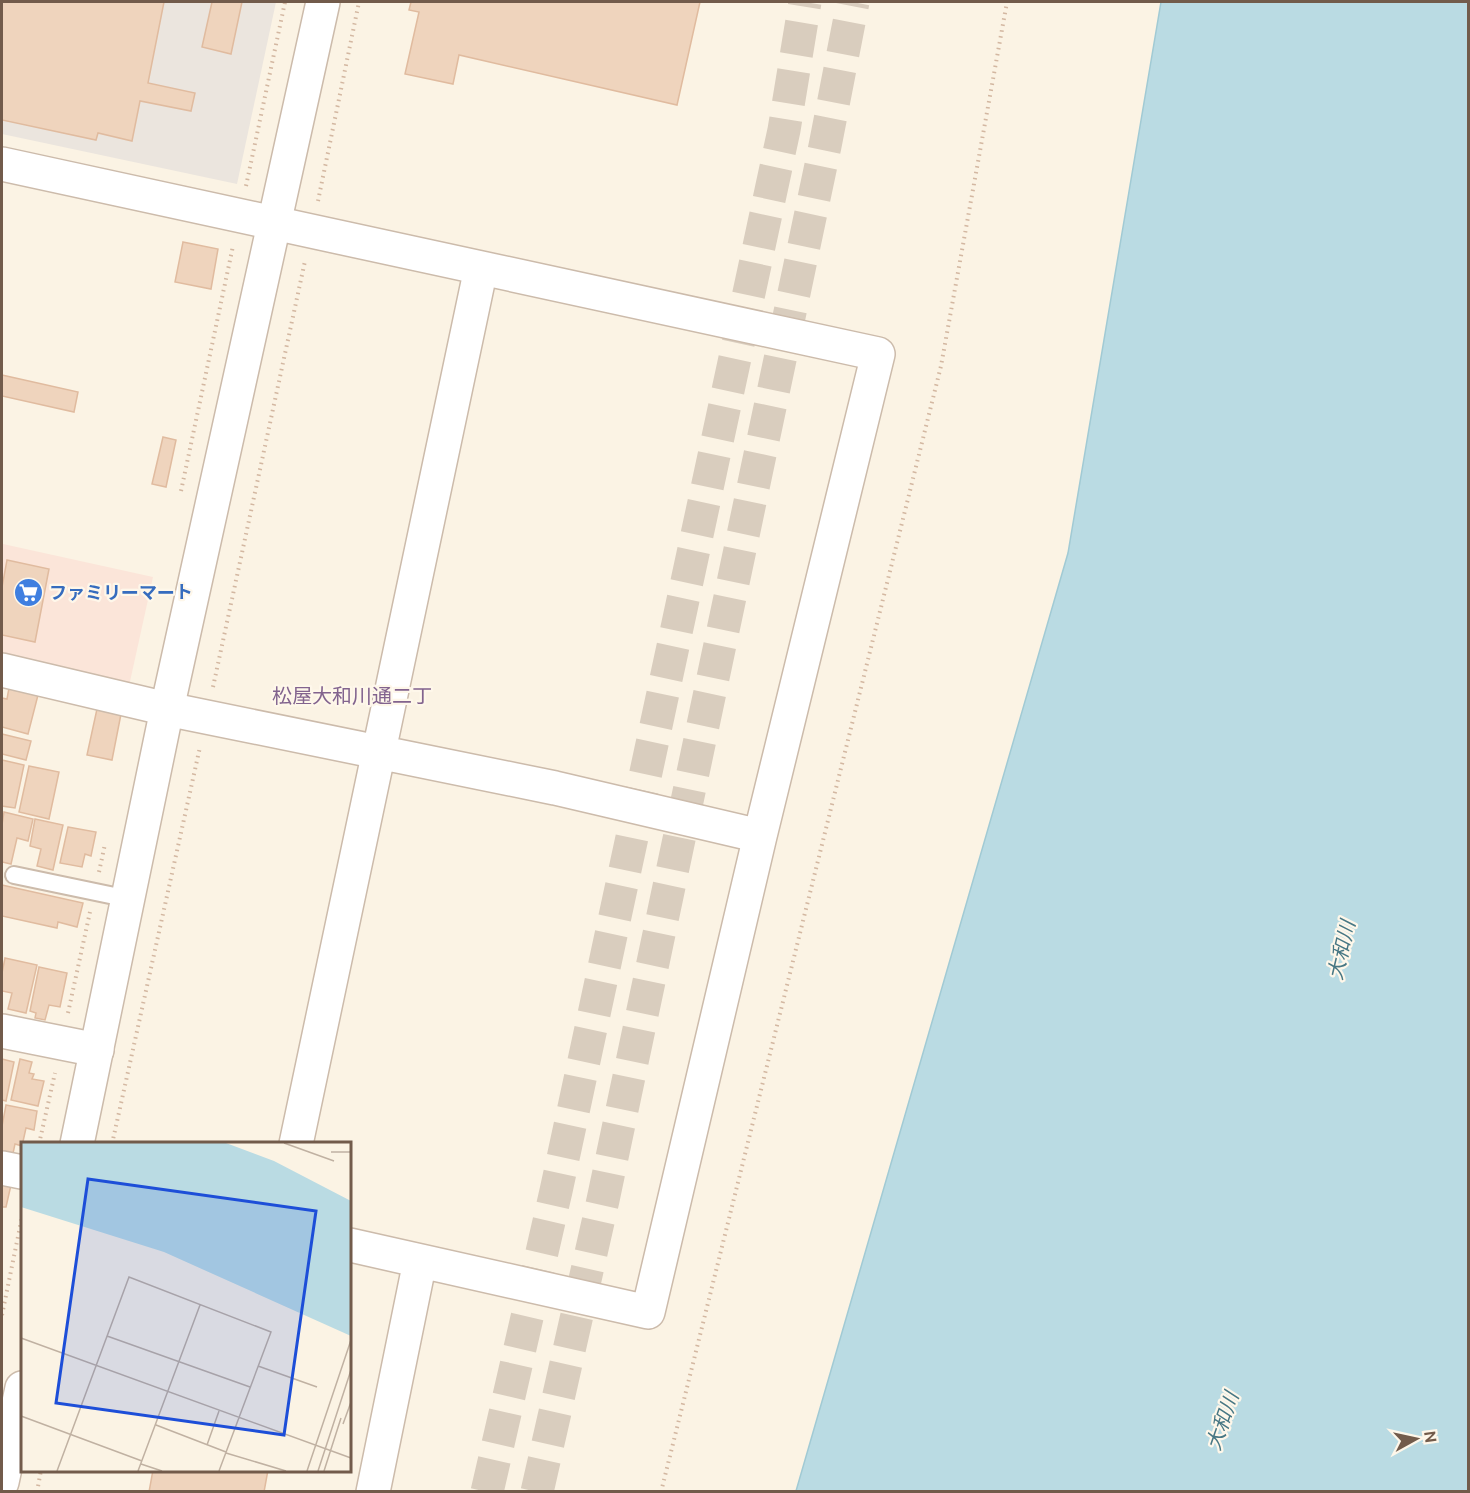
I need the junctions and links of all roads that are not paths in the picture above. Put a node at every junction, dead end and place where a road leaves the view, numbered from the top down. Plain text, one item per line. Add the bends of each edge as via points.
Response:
1 (323, 2) edge
2 (2, 164) edge
3 (274, 224) junction
4 (481, 268) junction
5 (2, 670) edge
6 (167, 709) junction
7 (379, 752) junction
8 (760, 836) junction
9 (14, 875) dead end
10 (129, 899) junction
11 (2, 1031) edge
12 (97, 1050) junction
13 (77, 1142) edge
14 (296, 1142) edge
15 (2, 1168) edge
16 (21, 1172) edge
17 (351, 1245) edge
18 (420, 1261) junction
19 (21, 1393) edge
20 (2, 1482) edge
21 (373, 1491) edge

1 - 3 street
2 - 3 street
3 - 4 street
3 - 6 street
4 - 7 street
4 - 8 street via 878,354
5 - 6 street
6 - 7 street
6 - 10 street
7 - 8 street
7 - 14 street
8 - 18 street via 648,1312
9 - 10 lane
10 - 12 street
11 - 12 street
12 - 13 street
15 - 16 street
17 - 18 street
18 - 21 street
19 - 20 street

